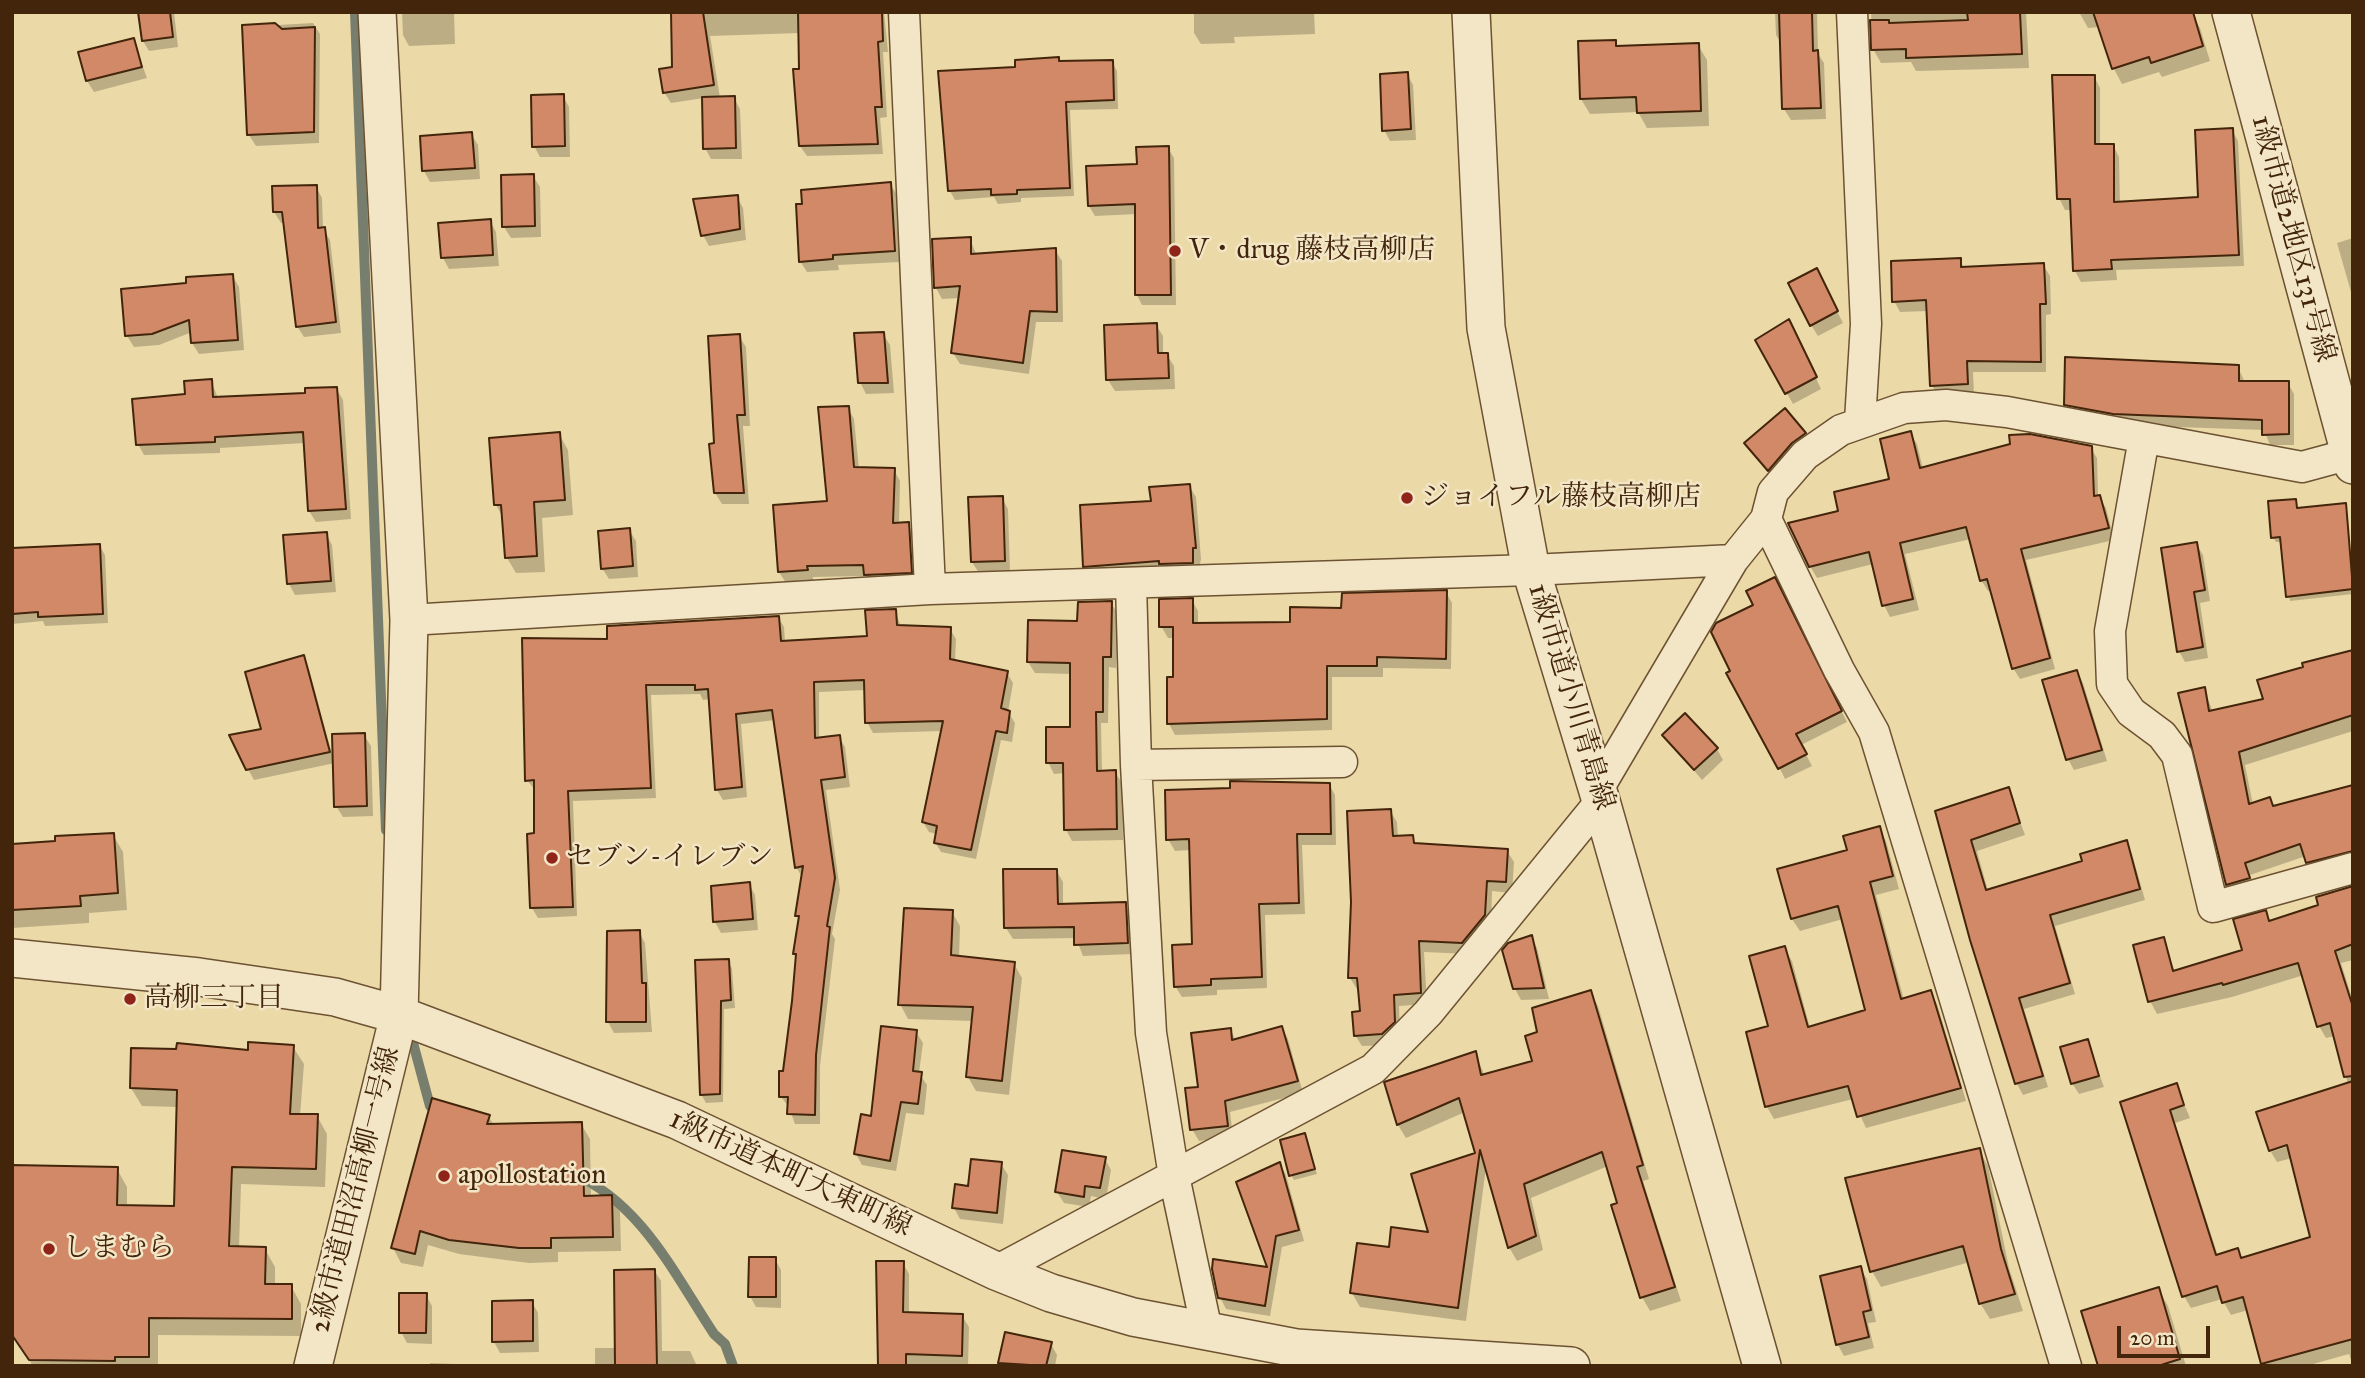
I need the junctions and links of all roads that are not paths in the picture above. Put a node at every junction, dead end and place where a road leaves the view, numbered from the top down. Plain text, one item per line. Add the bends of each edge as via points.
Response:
1 (377, 12) edge
2 (904, 12) edge
3 (1471, 12) edge
4 (1852, 12) edge
5 (2231, 12) edge
6 (1860, 421) junction
7 (2144, 438) junction
8 (2352, 462) edge
9 (1766, 519) junction
10 (1733, 560) junction
11 (1531, 570) junction
12 (1131, 583) junction
13 (930, 589) junction
14 (409, 620) junction
15 (1342, 762) dead end
16 (1136, 765) junction
17 (1600, 795) junction
18 (2353, 868) edge
19 (12, 958) edge
20 (399, 1015) junction
21 (1174, 1176) junction
22 (996, 1271) junction
23 (1207, 1331) junction
24 (1296, 1357) edge
25 (313, 1366) edge
26 (1571, 1366) edge
27 (1762, 1366) edge
28 (2066, 1366) edge

1 - 14 street, 2級市道田沼高柳一号線
2 - 13 street
3 - 11 street, 1級市道小川青島線 via 1486,328
4 - 6 street via 1866,324
5 - 8 street, 1級市道2地区131号線
6 - 7 street via 1904,408 1946,405
6 - 9 street via 1805,455 1773,492
7 - 8 street via 2302,467
7 - 18 street via 2110,631 2112,684 2131,712 2162,735 2177,755 2213,907
9 - 10 street
9 - 28 street via 1874,732
10 - 11 street
10 - 17 street
11 - 12 street
11 - 17 street, 1級市道小川青島線
12 - 13 street
12 - 16 street
13 - 14 street
14 - 20 street, 2級市道田沼高柳一号線
15 - 16 street
16 - 21 street via 1151,1033
17 - 21 street via 1428,1013 1373,1069
17 - 27 street, 1級市道小川青島線
19 - 20 street, 1級市道本町大東町線 via 199,977 335,998
20 - 22 street, 1級市道本町大東町線 via 677,1120
20 - 25 street, 2級市道田沼高柳一号線
21 - 22 street
21 - 23 street
22 - 23 street, 1級市道本町大東町線 via 1133,1317
23 - 24 street, 1級市道本町大東町線
24 - 26 street, 1級市道本町大東町線

